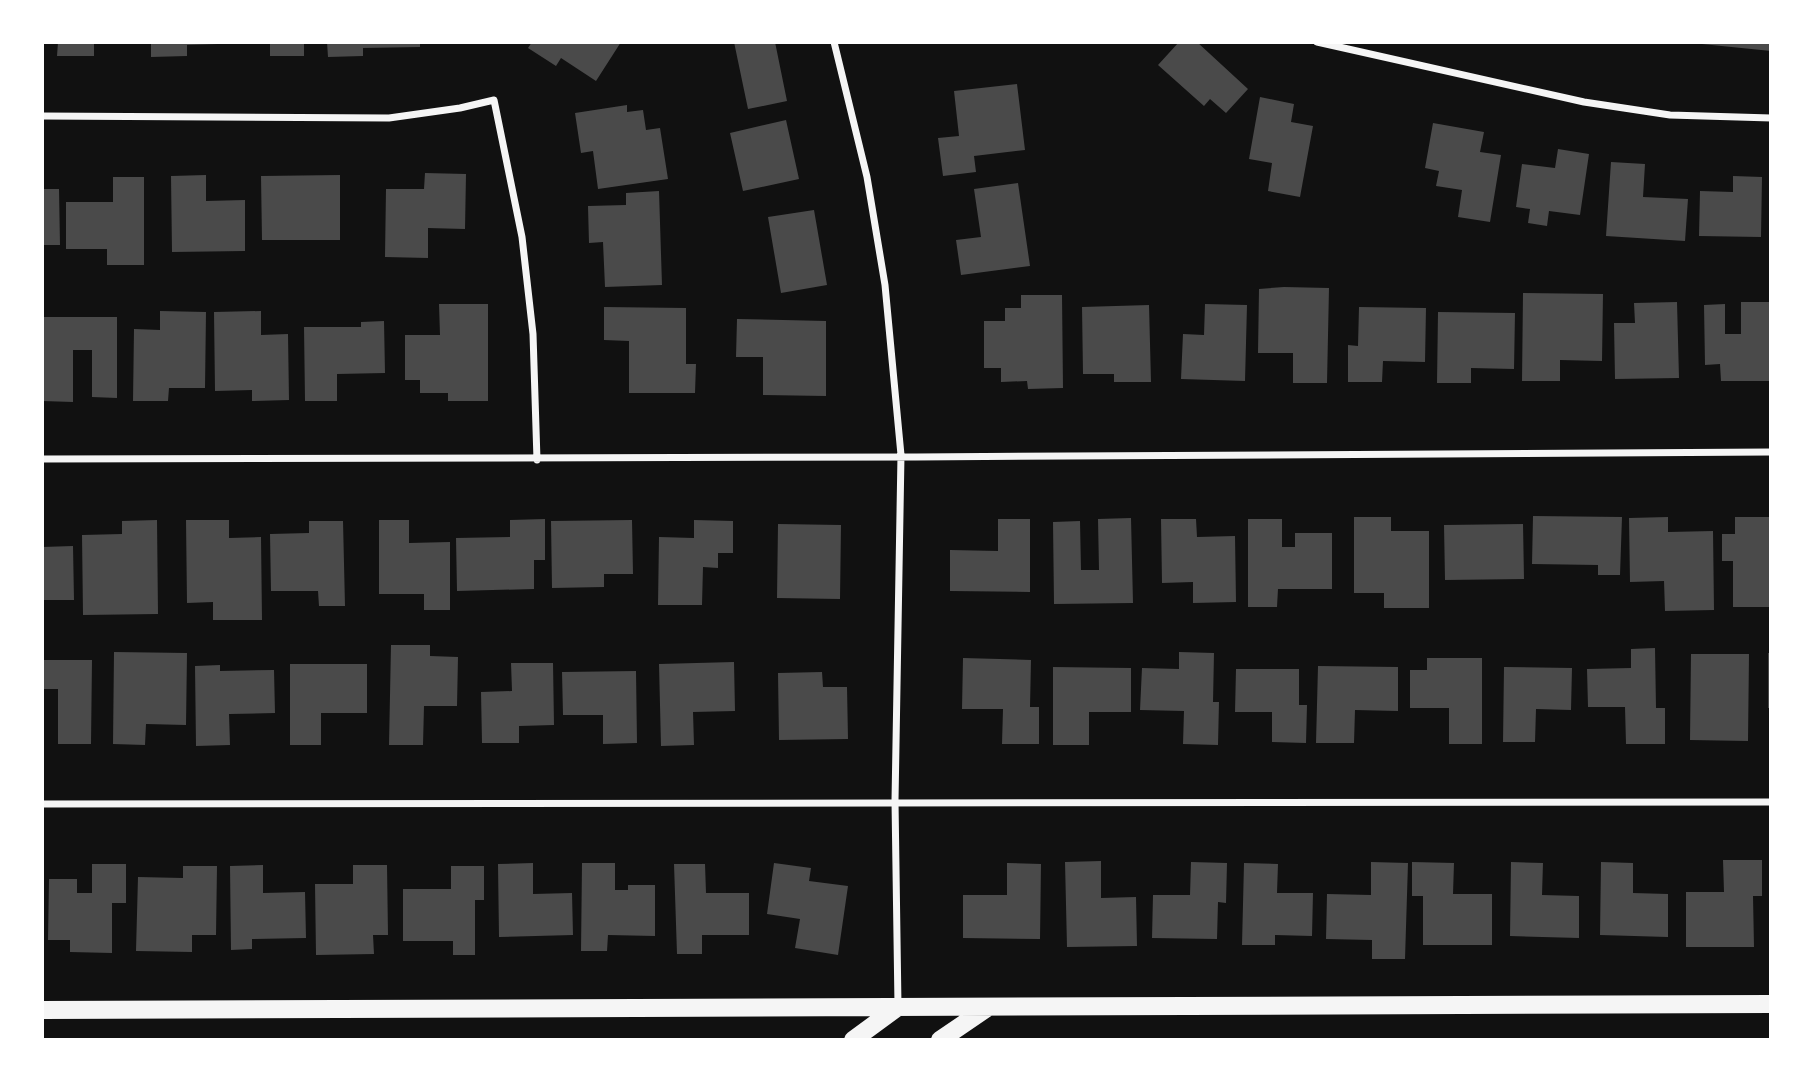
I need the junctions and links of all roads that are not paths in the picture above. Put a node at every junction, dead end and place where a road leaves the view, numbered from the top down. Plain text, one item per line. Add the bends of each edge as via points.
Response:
1 (834, 42) edge
2 (1317, 42) edge
3 (42, 116) edge
4 (1771, 118) edge
5 (1771, 453) edge
6 (901, 455) junction
7 (42, 459) edge
8 (537, 460) junction
9 (895, 802) junction
10 (1771, 802) edge
11 (42, 804) edge
12 (1771, 1004) edge
13 (898, 1007) junction
14 (987, 1008) junction
15 (42, 1010) edge
16 (853, 1040) edge
17 (940, 1040) edge

1 - 6 street via 867,177 885,285
2 - 4 street via 1584,102 1670,115
3 - 8 street via 388,118 494,100 522,237 533,346
5 - 6 street
6 - 8 street
6 - 9 street
7 - 8 street
9 - 10 street
9 - 11 street
9 - 13 street
12 - 14 main road
13 - 14 main road
13 - 15 main road
13 - 16 main road
14 - 17 main road

